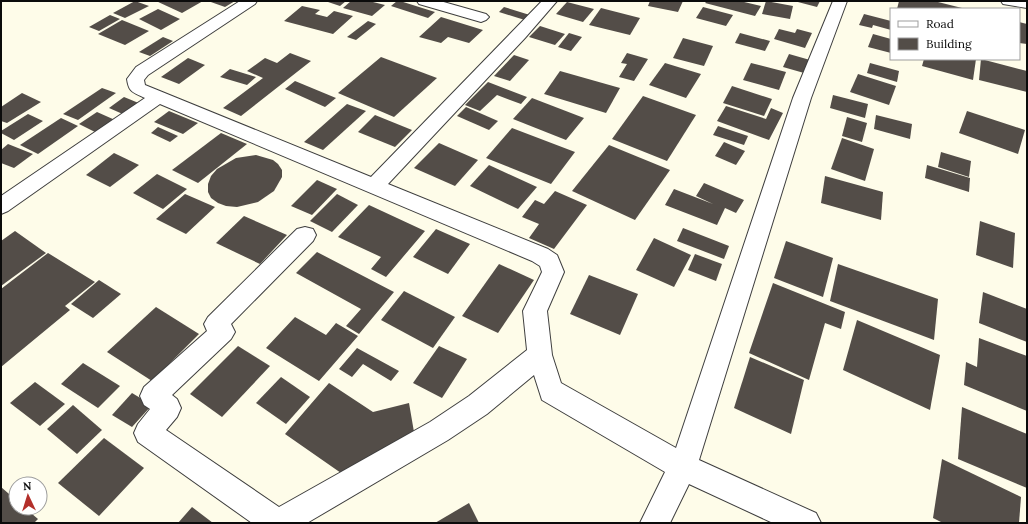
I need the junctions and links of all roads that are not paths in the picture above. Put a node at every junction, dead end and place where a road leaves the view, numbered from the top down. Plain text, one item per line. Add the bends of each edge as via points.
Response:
1 (250, 1) edge
2 (424, 1) edge
3 (550, 1) edge
4 (840, 1) edge
5 (1008, 1) edge
6 (1027, 4) edge
7 (481, 16) dead end
8 (158, 97) junction
9 (374, 186) junction
10 (1, 206) edge
11 (305, 236) dead end
12 (540, 355) junction
13 (683, 467) junction
14 (278, 523) edge
15 (655, 523) edge
16 (806, 523) edge

1 - 8 street via 142,71 135,79 137,88
2 - 7 street
3 - 9 street
4 - 13 street via 802,98
5 - 6 street
8 - 9 street
8 - 10 street
9 - 12 street via 549,261 553,272 535,311
11 - 14 street via 216,324 223,332 153,396 168,408 147,433
12 - 13 street via 551,391
12 - 14 street via 478,405 438,431
13 - 15 street
13 - 16 street

